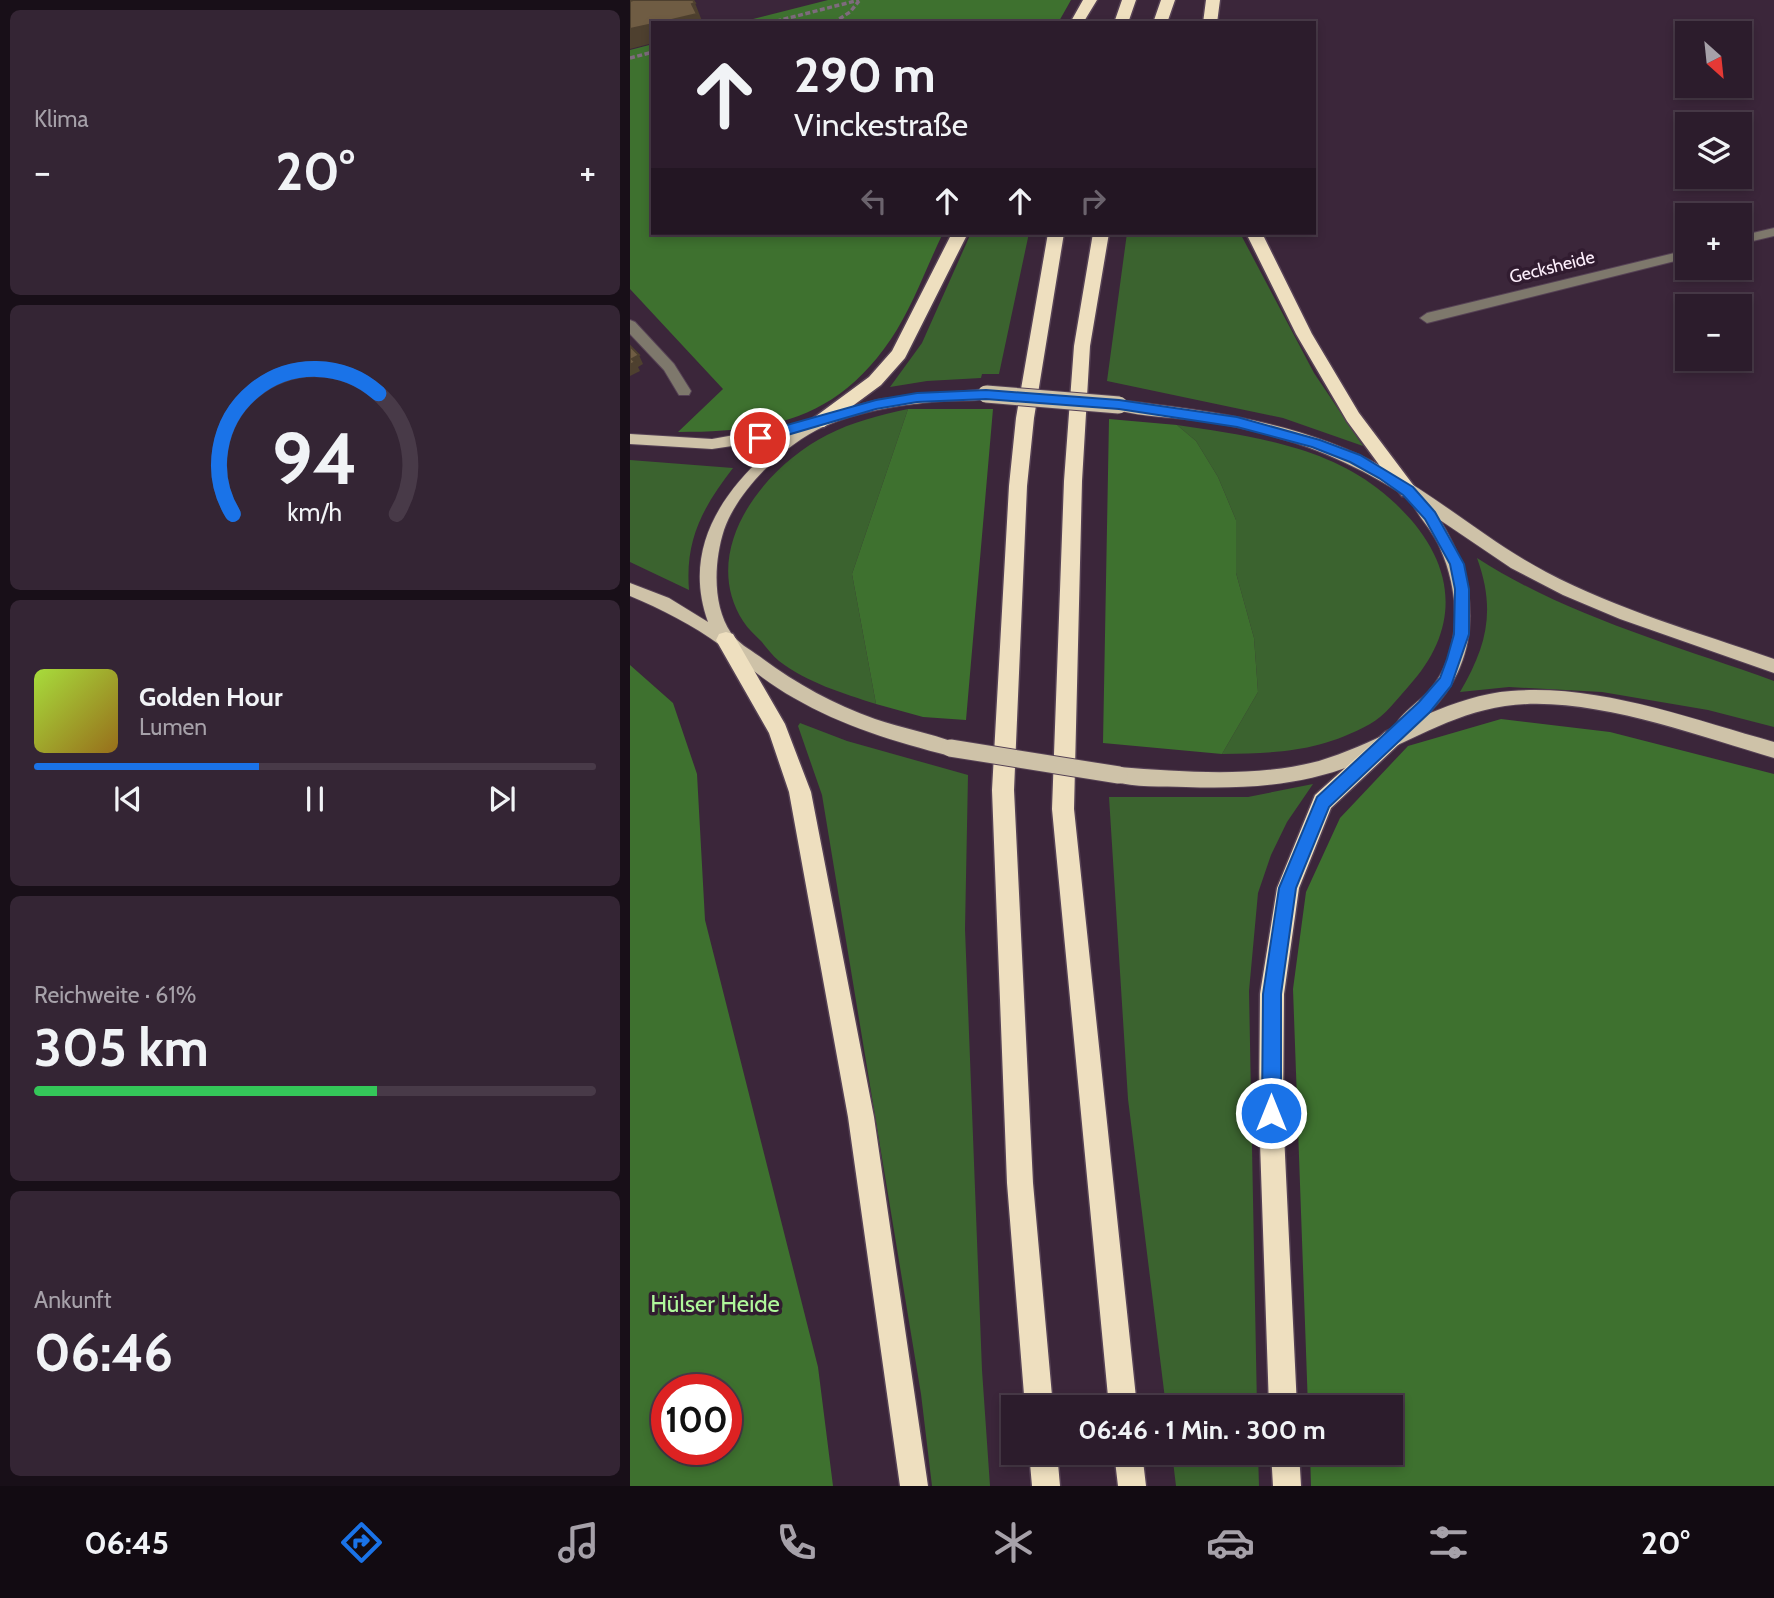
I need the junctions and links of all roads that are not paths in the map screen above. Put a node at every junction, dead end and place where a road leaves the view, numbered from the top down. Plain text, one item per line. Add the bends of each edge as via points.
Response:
1 (1090, 0) edge
2 (1129, 0) edge
3 (1168, 0) edge
4 (1213, 0) edge
5 (1077, 21) edge
6 (1122, 21) edge
7 (1161, 21) edge
8 (1210, 21) edge
9 (1774, 232) edge
10 (959, 235) edge
11 (1056, 235) edge
12 (1101, 235) edge
13 (1255, 235) edge
14 (1752, 237) edge
15 (1675, 257) edge
16 (1427, 318) dead end
17 (630, 326) edge
18 (684, 391) dead end
19 (818, 423) junction
20 (630, 439) edge
21 (1408, 491) junction
22 (630, 589) edge
23 (726, 640) junction
24 (1774, 666) edge
25 (1392, 738) junction
26 (1774, 750) edge
27 (1038, 1395) edge
28 (1122, 1395) edge
29 (1283, 1395) edge
30 (1044, 1465) edge
31 (1130, 1465) edge
32 (1286, 1465) edge
33 (914, 1486) edge
34 (1046, 1486) edge
35 (1132, 1486) edge
36 (1287, 1486) edge

1 - 5 highway
2 - 6 highway
3 - 7 highway
4 - 8 highway
9 - 14 street
10 - 19 highway via 899,354 875,381
11 - 27 highway via 1018,486 1003,790 1020,1183
12 - 28 highway via 1082,346 1073,481 1063,809
13 - 21 highway via 1304,334 1353,417
15 - 16 street, Gecksheide
17 - 18 street
19 - 20 main road via 712,444
19 - 21 main road, bridge via 876,404 917,398 986,394 1119,405 1270,430 1355,459
19 - 23 main road via 751,474 723,514 708,565 713,605
21 - 24 main road via 1496,551 1570,592
21 - 25 main road via 1430,516 1457,564 1463,614 1446,681
22 - 23 main road
23 - 25 main road, bridge via 763,669 834,712 870,727 950,748 1119,775 1197,780 1306,772 1346,760
23 - 33 highway via 776,727 800,792 861,1117
25 - 26 main road via 1483,702 1561,698
25 - 29 highway via 1323,802 1288,888 1272,1007 1271,1113
30 - 34 highway
31 - 35 highway
32 - 36 highway

